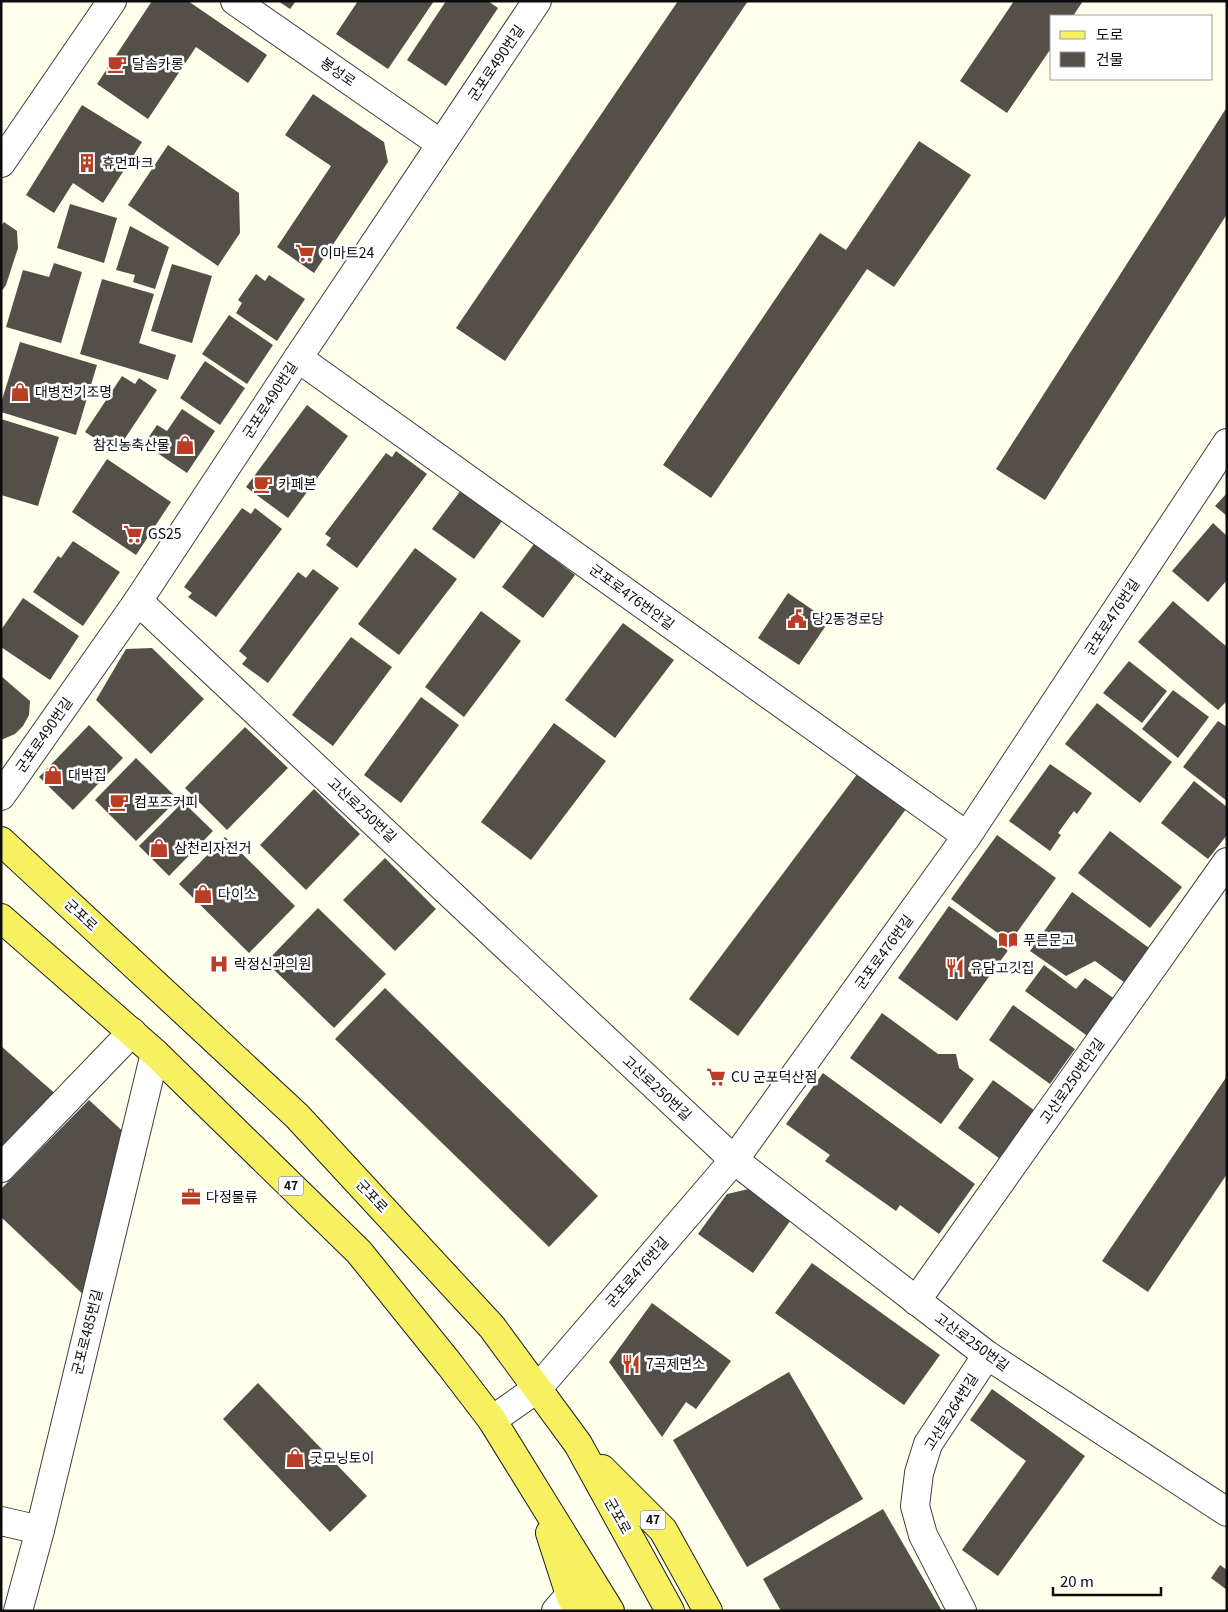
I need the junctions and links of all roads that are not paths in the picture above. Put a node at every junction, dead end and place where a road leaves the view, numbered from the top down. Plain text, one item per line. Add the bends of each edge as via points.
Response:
1 (112, 1) edge
2 (235, 1) edge
3 (537, 1) edge
4 (441, 144) junction
5 (1, 163) edge
6 (298, 358) junction
7 (1227, 443) edge
8 (138, 601) junction
9 (1, 796) edge
10 (967, 836) junction
11 (1, 841) edge
12 (1227, 862) edge
13 (1, 918) edge
14 (132, 1032) junction
15 (154, 1053) junction
16 (734, 1160) junction
17 (1, 1168) edge
18 (916, 1301) junction
19 (987, 1355) junction
20 (538, 1388) junction
21 (492, 1420) junction
22 (578, 1444) junction
23 (537, 1493) junction
24 (1227, 1512) edge
25 (1, 1521) edge
26 (40, 1530) junction
27 (568, 1606) edge
28 (18, 1611) edge
29 (610, 1611) edge
30 (670, 1611) edge
31 (708, 1611) edge
32 (962, 1611) edge

1 - 5 street
2 - 4 street, 봉성로
3 - 4 street, 군포로490번길
4 - 6 street, 군포로490번길
6 - 8 street, 군포로490번길
6 - 10 street, 군포로476번안길
7 - 10 street, 군포로476번길
8 - 9 street, 군포로490번길
8 - 16 street, 고산로250번길
10 - 16 street, 군포로476번길
11 - 20 main road, 군포로 / 47 via 297,1116 492,1327
12 - 18 street, 고산로250번안길
13 - 14 main road, 47
14 - 15 main road, 47
14 - 17 street
15 - 21 main road, 47 via 359,1252
15 - 26 street, 군포로485번길
16 - 18 street, 고산로250번길
16 - 20 street, 군포로476번길
18 - 19 street, 고산로250번길
19 - 24 street, 고산로250번길
19 - 32 street, 고산로264번길 via 928,1444 919,1474 915,1506 923,1535
20 - 21 street, 군포로476번길
20 - 22 main road, 군포로 / 47
21 - 23 main road, 47
22 - 30 main road, 군포로 / 47
22 - 31 main road, 47 via 663,1530
23 - 27 main road
23 - 29 main road, 47
25 - 26 street
26 - 28 street, 군포로485번길

